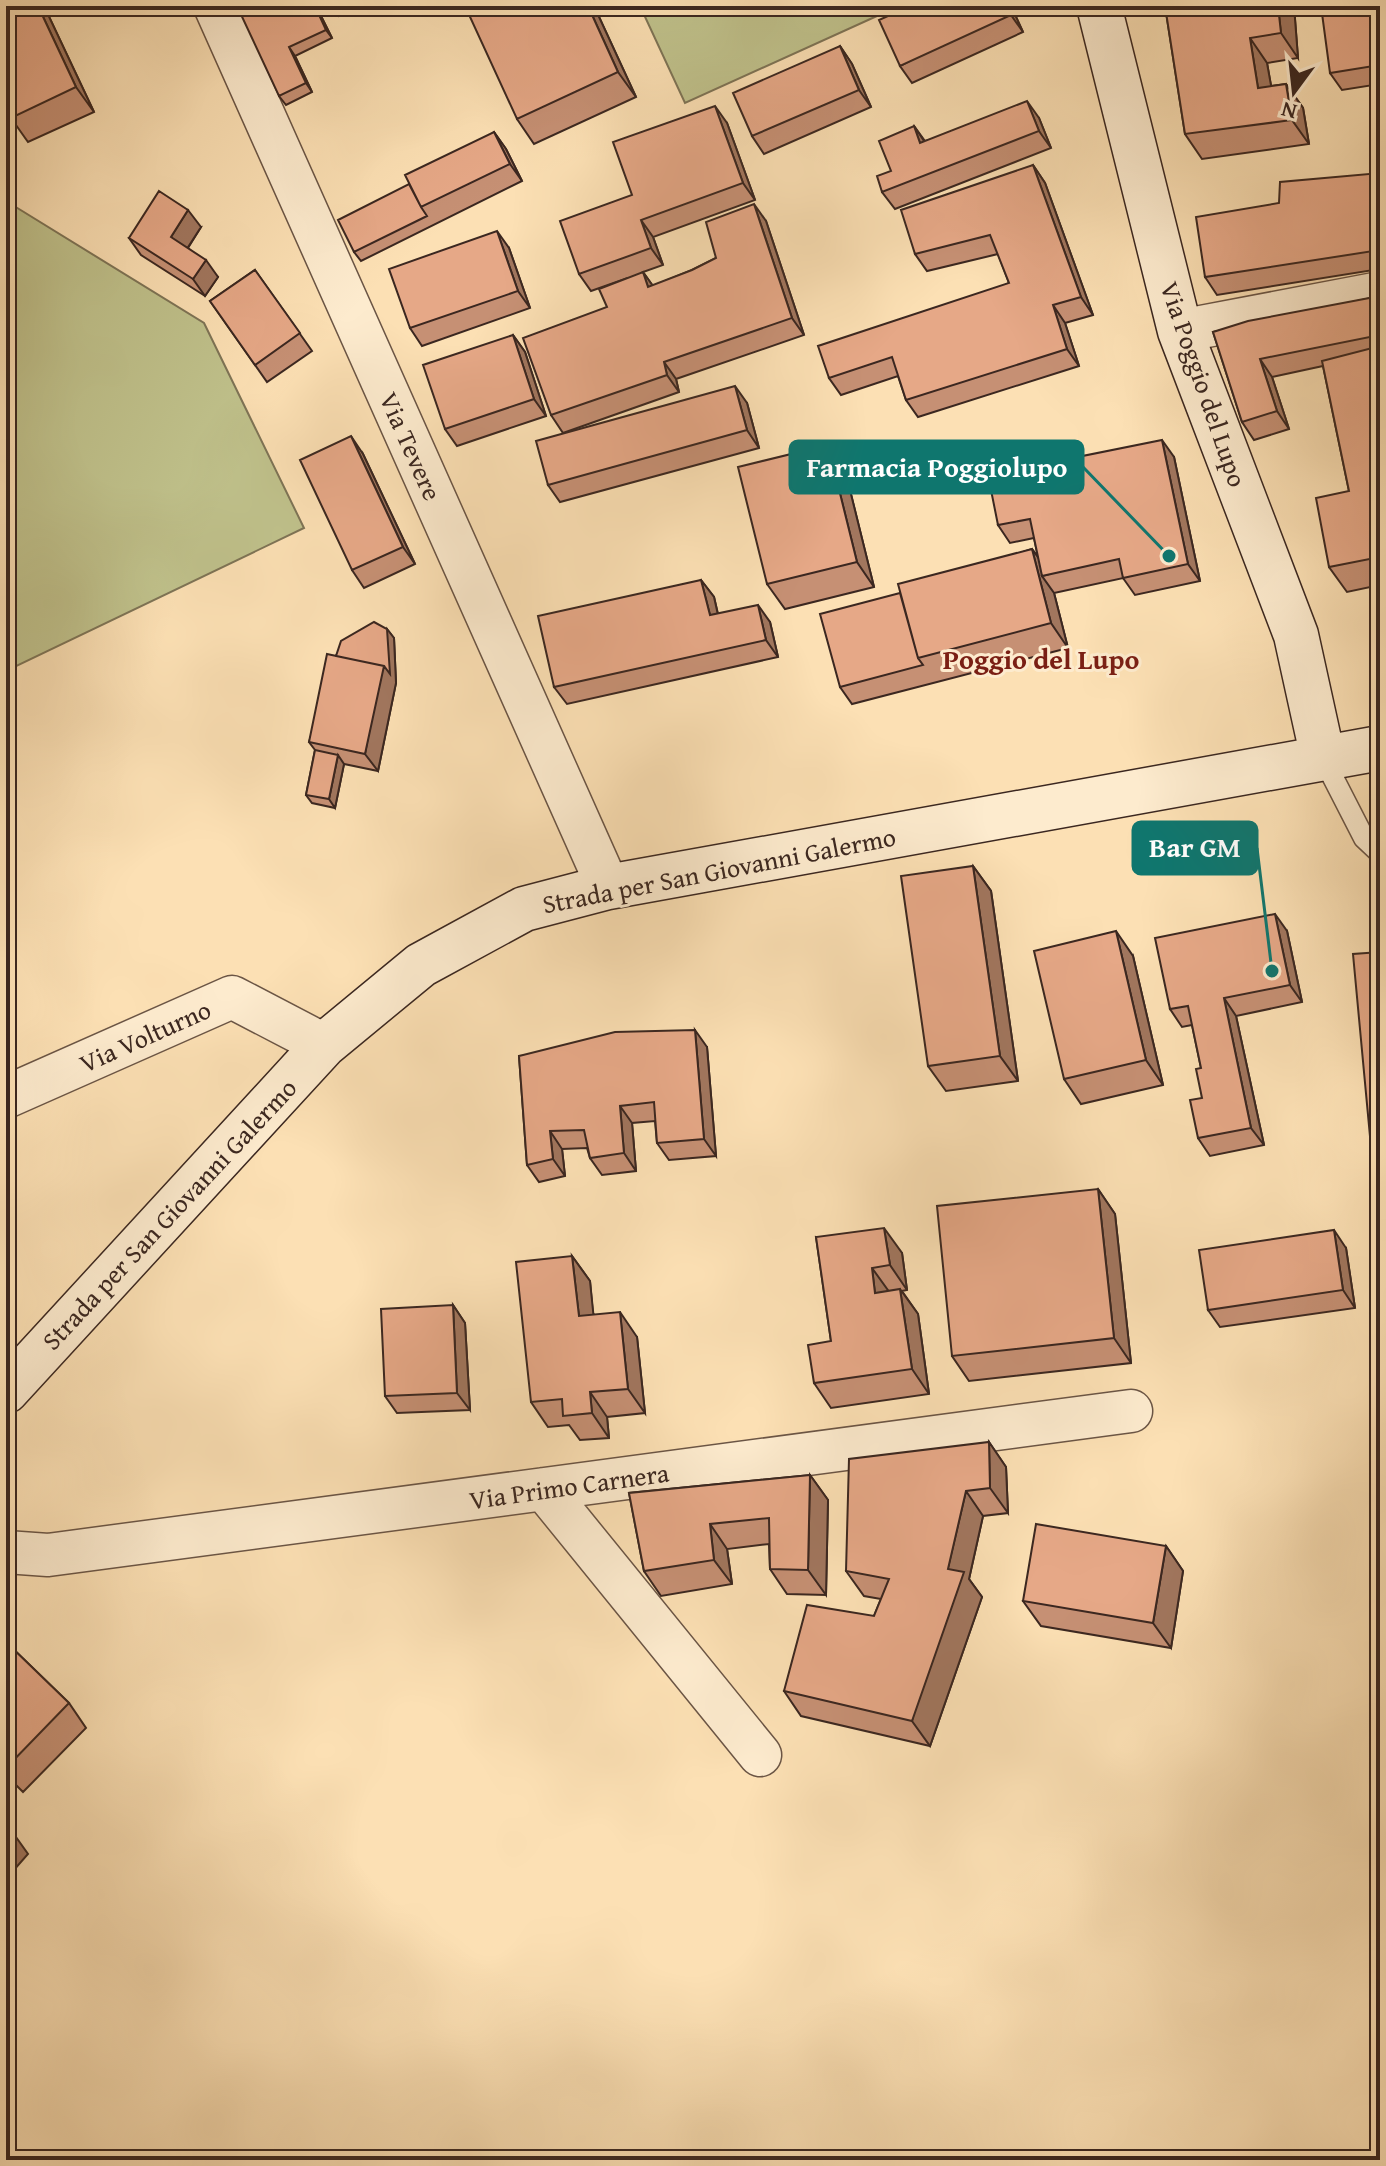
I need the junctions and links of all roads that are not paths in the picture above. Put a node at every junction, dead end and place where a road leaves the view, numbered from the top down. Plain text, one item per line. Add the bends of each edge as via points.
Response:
1 (215, 6) edge
2 (1099, 6) edge
3 (1380, 293) edge
4 (1180, 331) junction
5 (1380, 748) edge
6 (1323, 758) junction
7 (1380, 853) edge
8 (608, 887) junction
9 (324, 1045) junction
10 (6, 1097) edge
11 (6, 1391) edge
12 (1131, 1411) dead end
13 (544, 1489) junction
14 (6, 1552) edge
15 (760, 1755) dead end

1 - 8 street, Via Tevere
2 - 4 main road, Via Poggio del Lupo
3 - 4 street
4 - 6 main road, Via Poggio del Lupo via 1296,635
5 - 6 main road, Strada per San Giovanni Galermo
6 - 7 lane via 1364,838
6 - 8 main road, Strada per San Giovanni Galermo
8 - 9 main road, Strada per San Giovanni Galermo via 524,909 421,965
9 - 10 street, Via Volturno via 232,997
9 - 11 main road, Strada per San Giovanni Galermo
12 - 13 street, Via Primo Carnera
13 - 14 street, Via Primo Carnera via 48,1555
13 - 15 street

